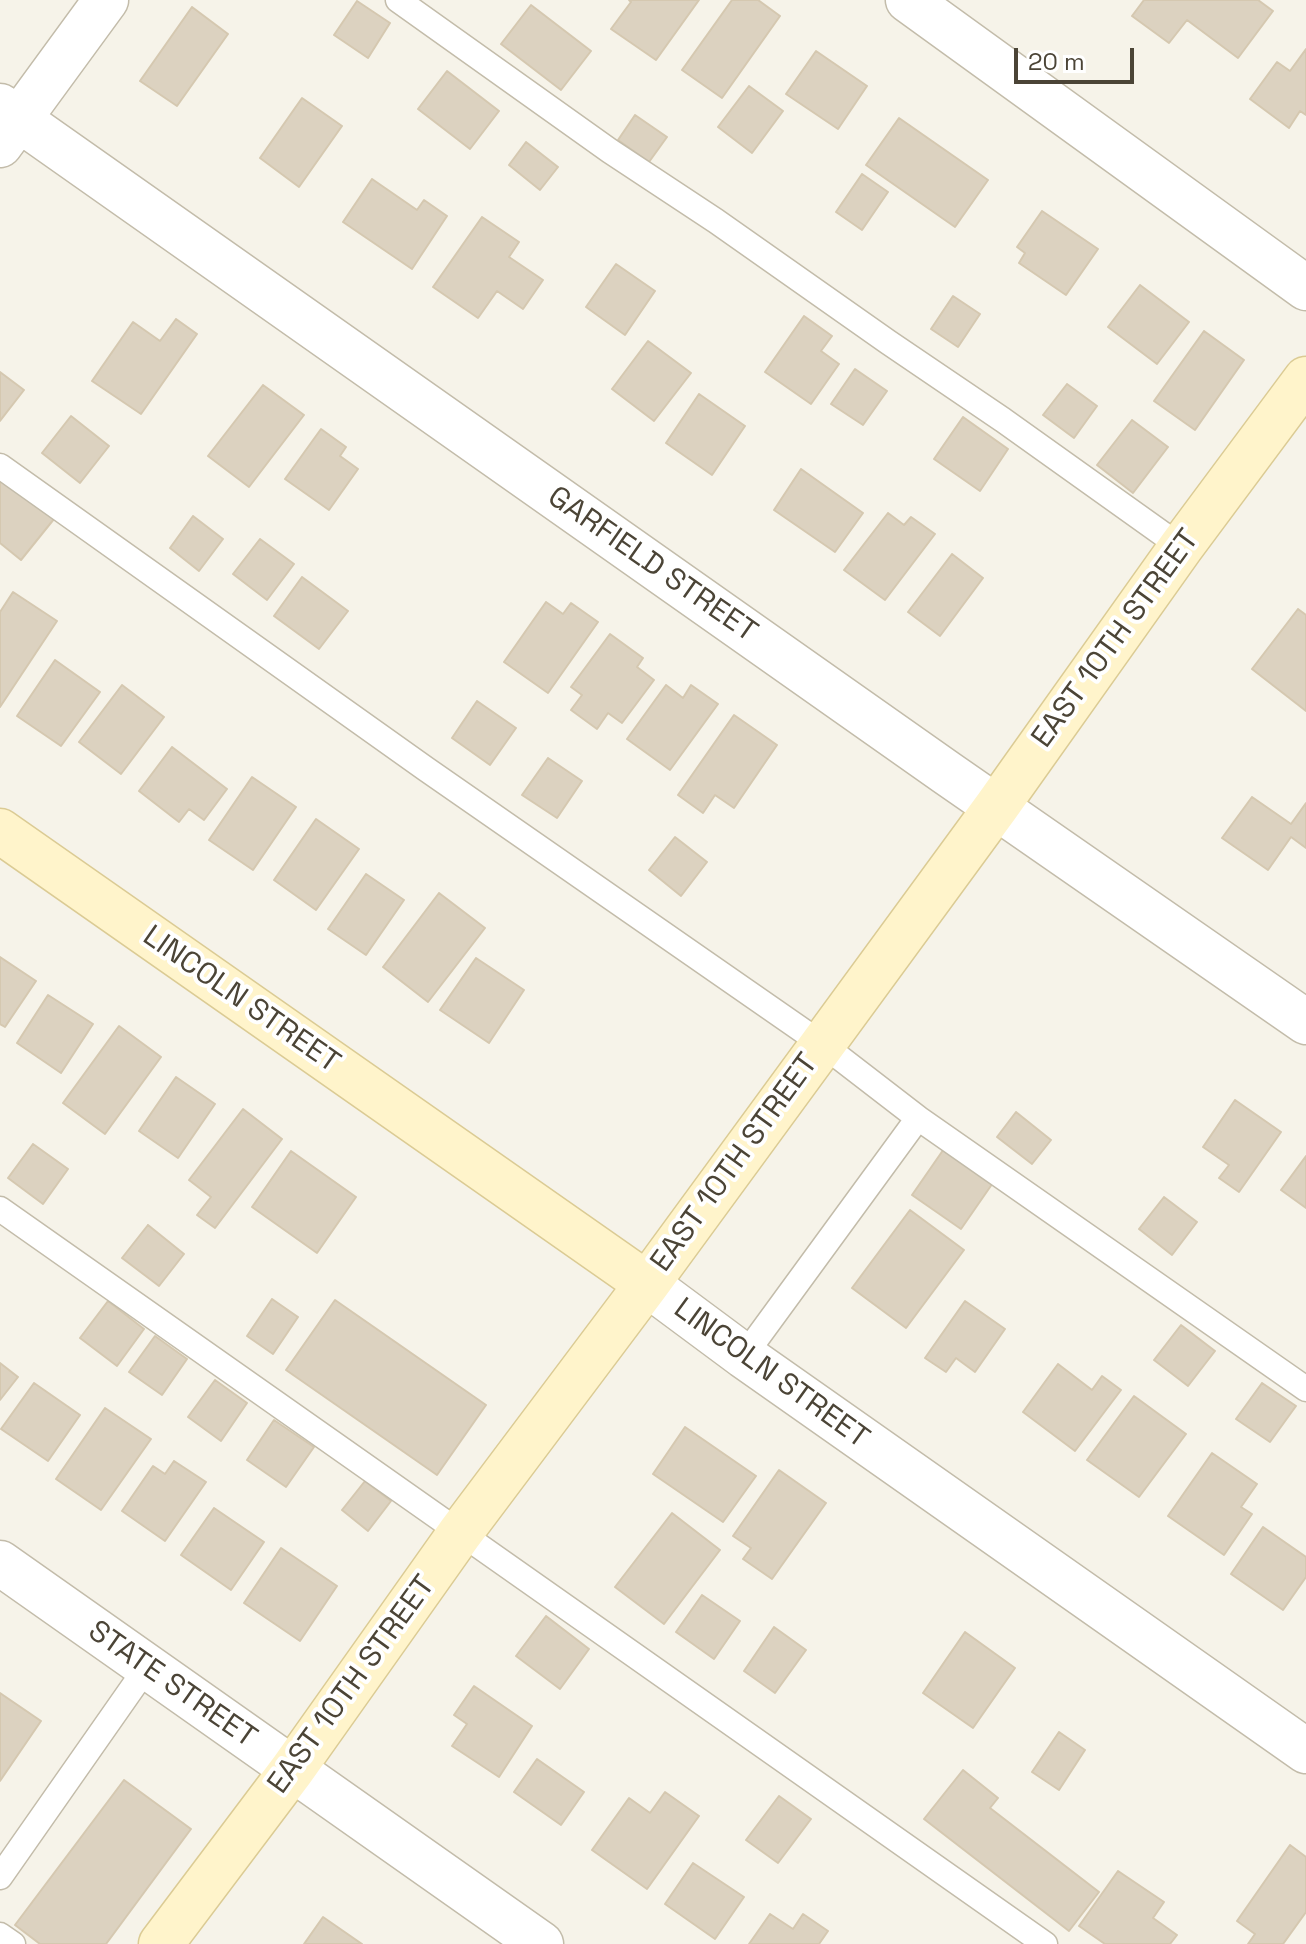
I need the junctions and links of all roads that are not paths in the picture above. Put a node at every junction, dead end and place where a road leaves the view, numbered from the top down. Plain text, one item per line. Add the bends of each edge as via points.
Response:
1 (106, 0) edge
2 (398, 0) edge
3 (908, 0) edge
4 (6, 124) edge
5 (1306, 288) edge
6 (1306, 379) edge
7 (0, 466) edge
8 (1181, 547) junction
9 (997, 806) junction
10 (0, 831) edge
11 (1306, 1022) edge
12 (822, 1044) junction
13 (918, 1118) junction
14 (0, 1209) edge
15 (647, 1284) junction
16 (744, 1356) junction
17 (1306, 1389) edge
18 (460, 1533) junction
19 (0, 1563) edge
20 (147, 1667) junction
21 (1306, 1751) edge
22 (292, 1770) junction
23 (0, 1877) edge
24 (0, 1935) edge
25 (13, 1944) edge
26 (161, 1944) edge
27 (541, 1944) edge
28 (1045, 1944) edge

1 - 4 street
2 - 8 lane
3 - 5 street
4 - 9 street, GARFIELD STREET
6 - 8 main road, EAST 10TH STREET
7 - 12 lane
8 - 9 main road, EAST 10TH STREET
9 - 11 street, GARFIELD STREET
9 - 12 main road, EAST 10TH STREET
10 - 15 main road, LINCOLN STREET
12 - 13 lane
12 - 15 main road, EAST 10TH STREET
13 - 16 lane
13 - 17 lane
14 - 18 lane
15 - 16 street, LINCOLN STREET
15 - 18 main road, EAST 10TH STREET
16 - 21 street, LINCOLN STREET
18 - 22 main road, EAST 10TH STREET
18 - 28 lane
19 - 20 street, STATE STREET
20 - 22 street, STATE STREET
20 - 23 lane
22 - 26 main road, EAST 10TH STREET
22 - 27 street, STATE STREET
24 - 25 lane

